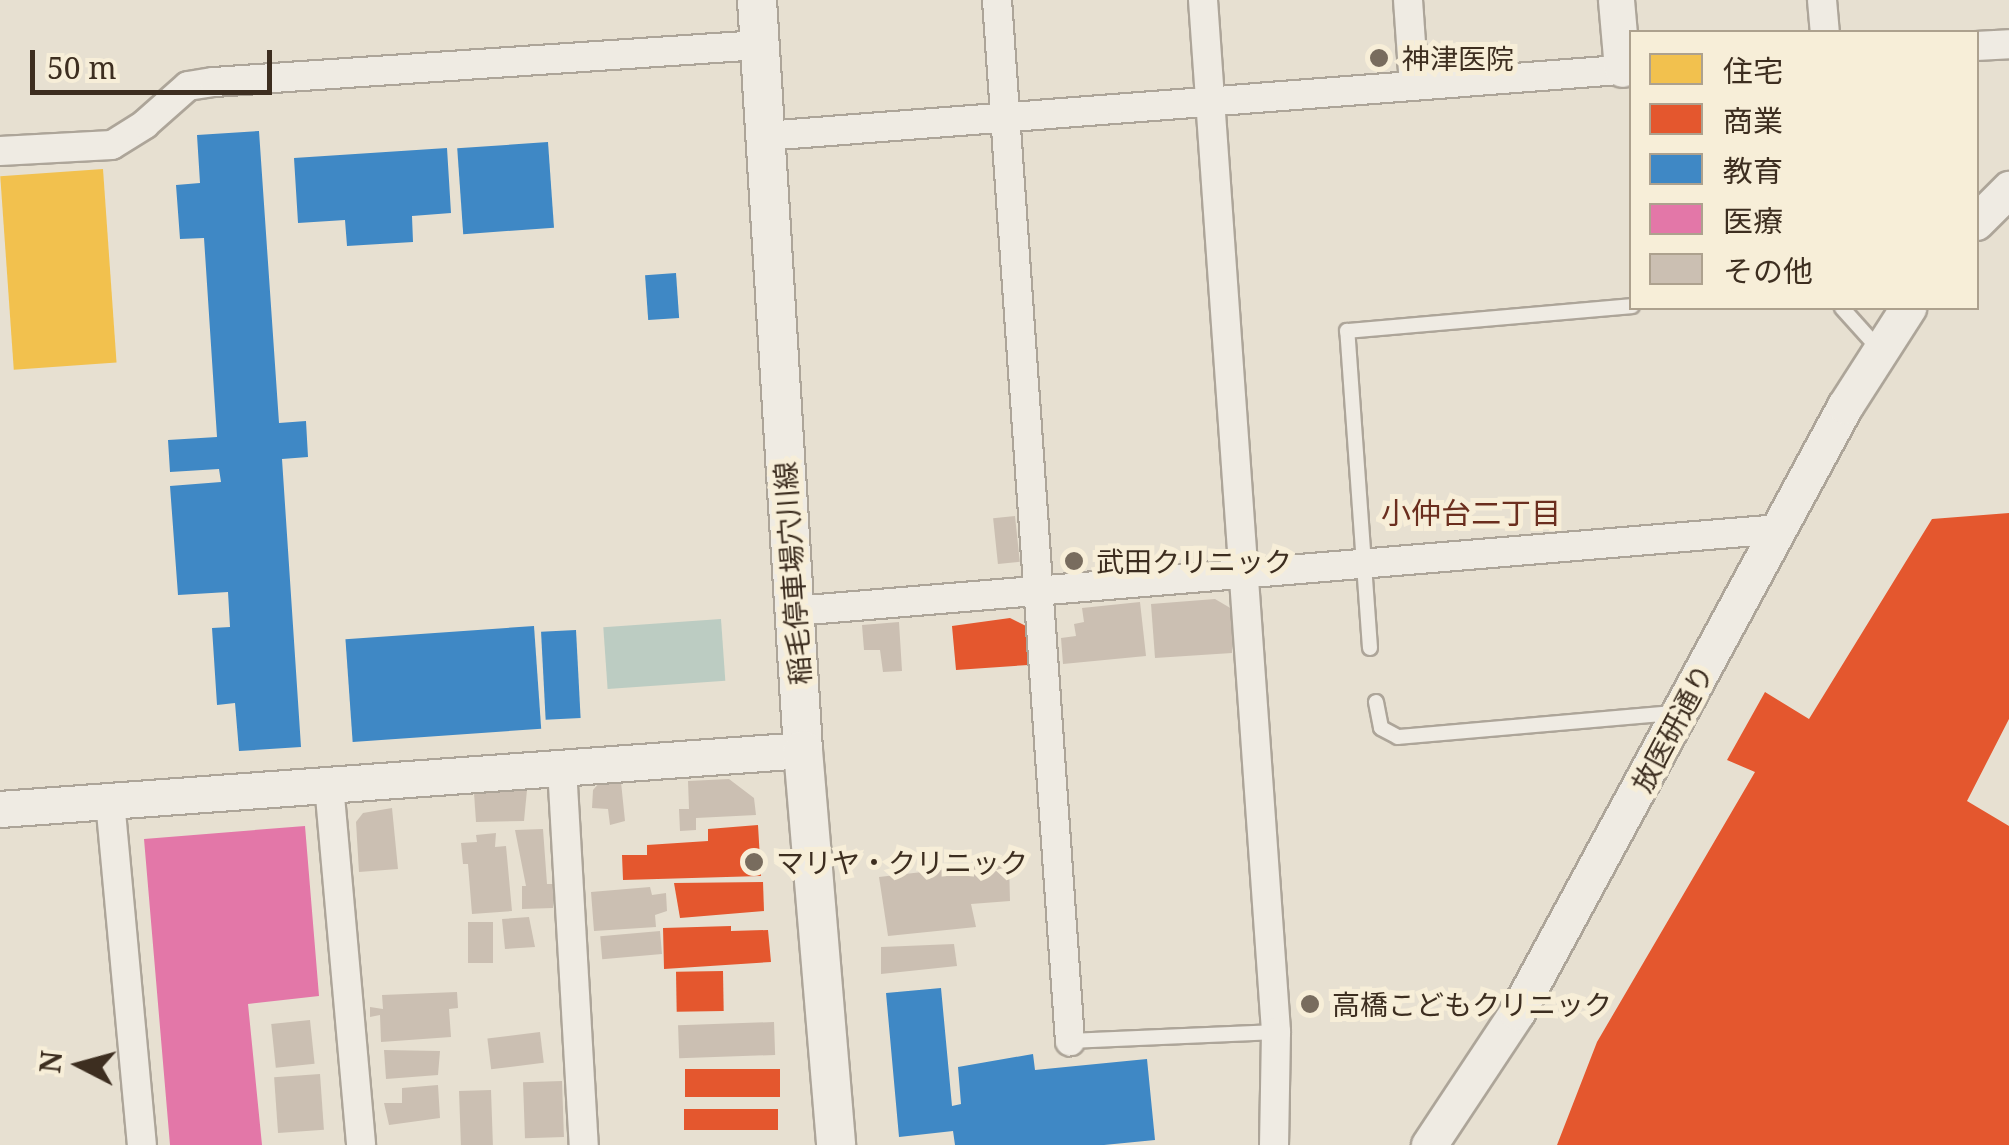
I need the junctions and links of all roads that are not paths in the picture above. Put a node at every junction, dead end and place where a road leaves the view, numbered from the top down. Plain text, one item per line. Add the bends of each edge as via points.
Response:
1 (757, 0) edge
2 (997, 0) edge
3 (1203, 0) edge
4 (1408, 0) edge
5 (1616, 0) edge
6 (1822, 0) edge
7 (1825, 30) edge
8 (760, 44) junction
9 (2009, 44) edge
10 (1979, 46) edge
11 (1627, 69) edge
12 (1414, 86) junction
13 (1210, 101) junction
14 (1005, 117) junction
15 (765, 136) junction
16 (0, 151) edge
17 (2009, 189) edge
18 (1979, 219) edge
19 (1629, 306) edge
20 (1844, 310) edge
21 (1906, 310) edge
22 (1878, 348) junction
23 (1780, 529) junction
24 (1365, 565) junction
25 (1244, 576) junction
26 (1038, 594) junction
27 (795, 611) junction
28 (1370, 648) dead end
29 (1376, 702) dead end
30 (1681, 712) junction
31 (803, 750) junction
32 (562, 768) junction
33 (329, 785) junction
34 (110, 801) junction
35 (0, 808) edge
36 (1276, 1032) junction
37 (1070, 1041) joint
38 (142, 1145) edge
39 (361, 1145) edge
40 (584, 1145) edge
41 (836, 1145) edge
42 (1274, 1145) edge
43 (1428, 1145) edge

1 - 8 main road, 稲毛停車場穴川線
2 - 14 street
3 - 13 street
4 - 12 street
5 - 11 street
6 - 7 street
8 - 15 main road, 稲毛停車場穴川線
8 - 16 street via 214,82 188,86 112,145
9 - 10 street
11 - 12 street
12 - 13 street
13 - 14 street
13 - 25 street
14 - 15 street
14 - 26 street
15 - 27 main road, 稲毛停車場穴川線
17 - 18 street
19 - 24 lane via 1347,331
20 - 22 lane
21 - 22 street, 放医研通り
22 - 23 street, 放医研通り
23 - 24 street
23 - 30 street, 放医研通り
24 - 25 street
24 - 28 lane
25 - 26 street
25 - 36 street
26 - 27 street
26 - 37 street
27 - 31 main road, 稲毛停車場穴川線
29 - 30 lane via 1381,728 1398,737
30 - 43 street, 放医研通り via 1517,1012
31 - 32 street
31 - 41 main road, 稲毛停車場穴川線
32 - 33 street
32 - 40 street
33 - 34 street
33 - 39 street
34 - 35 street
34 - 38 street
36 - 37 lane
36 - 42 street

